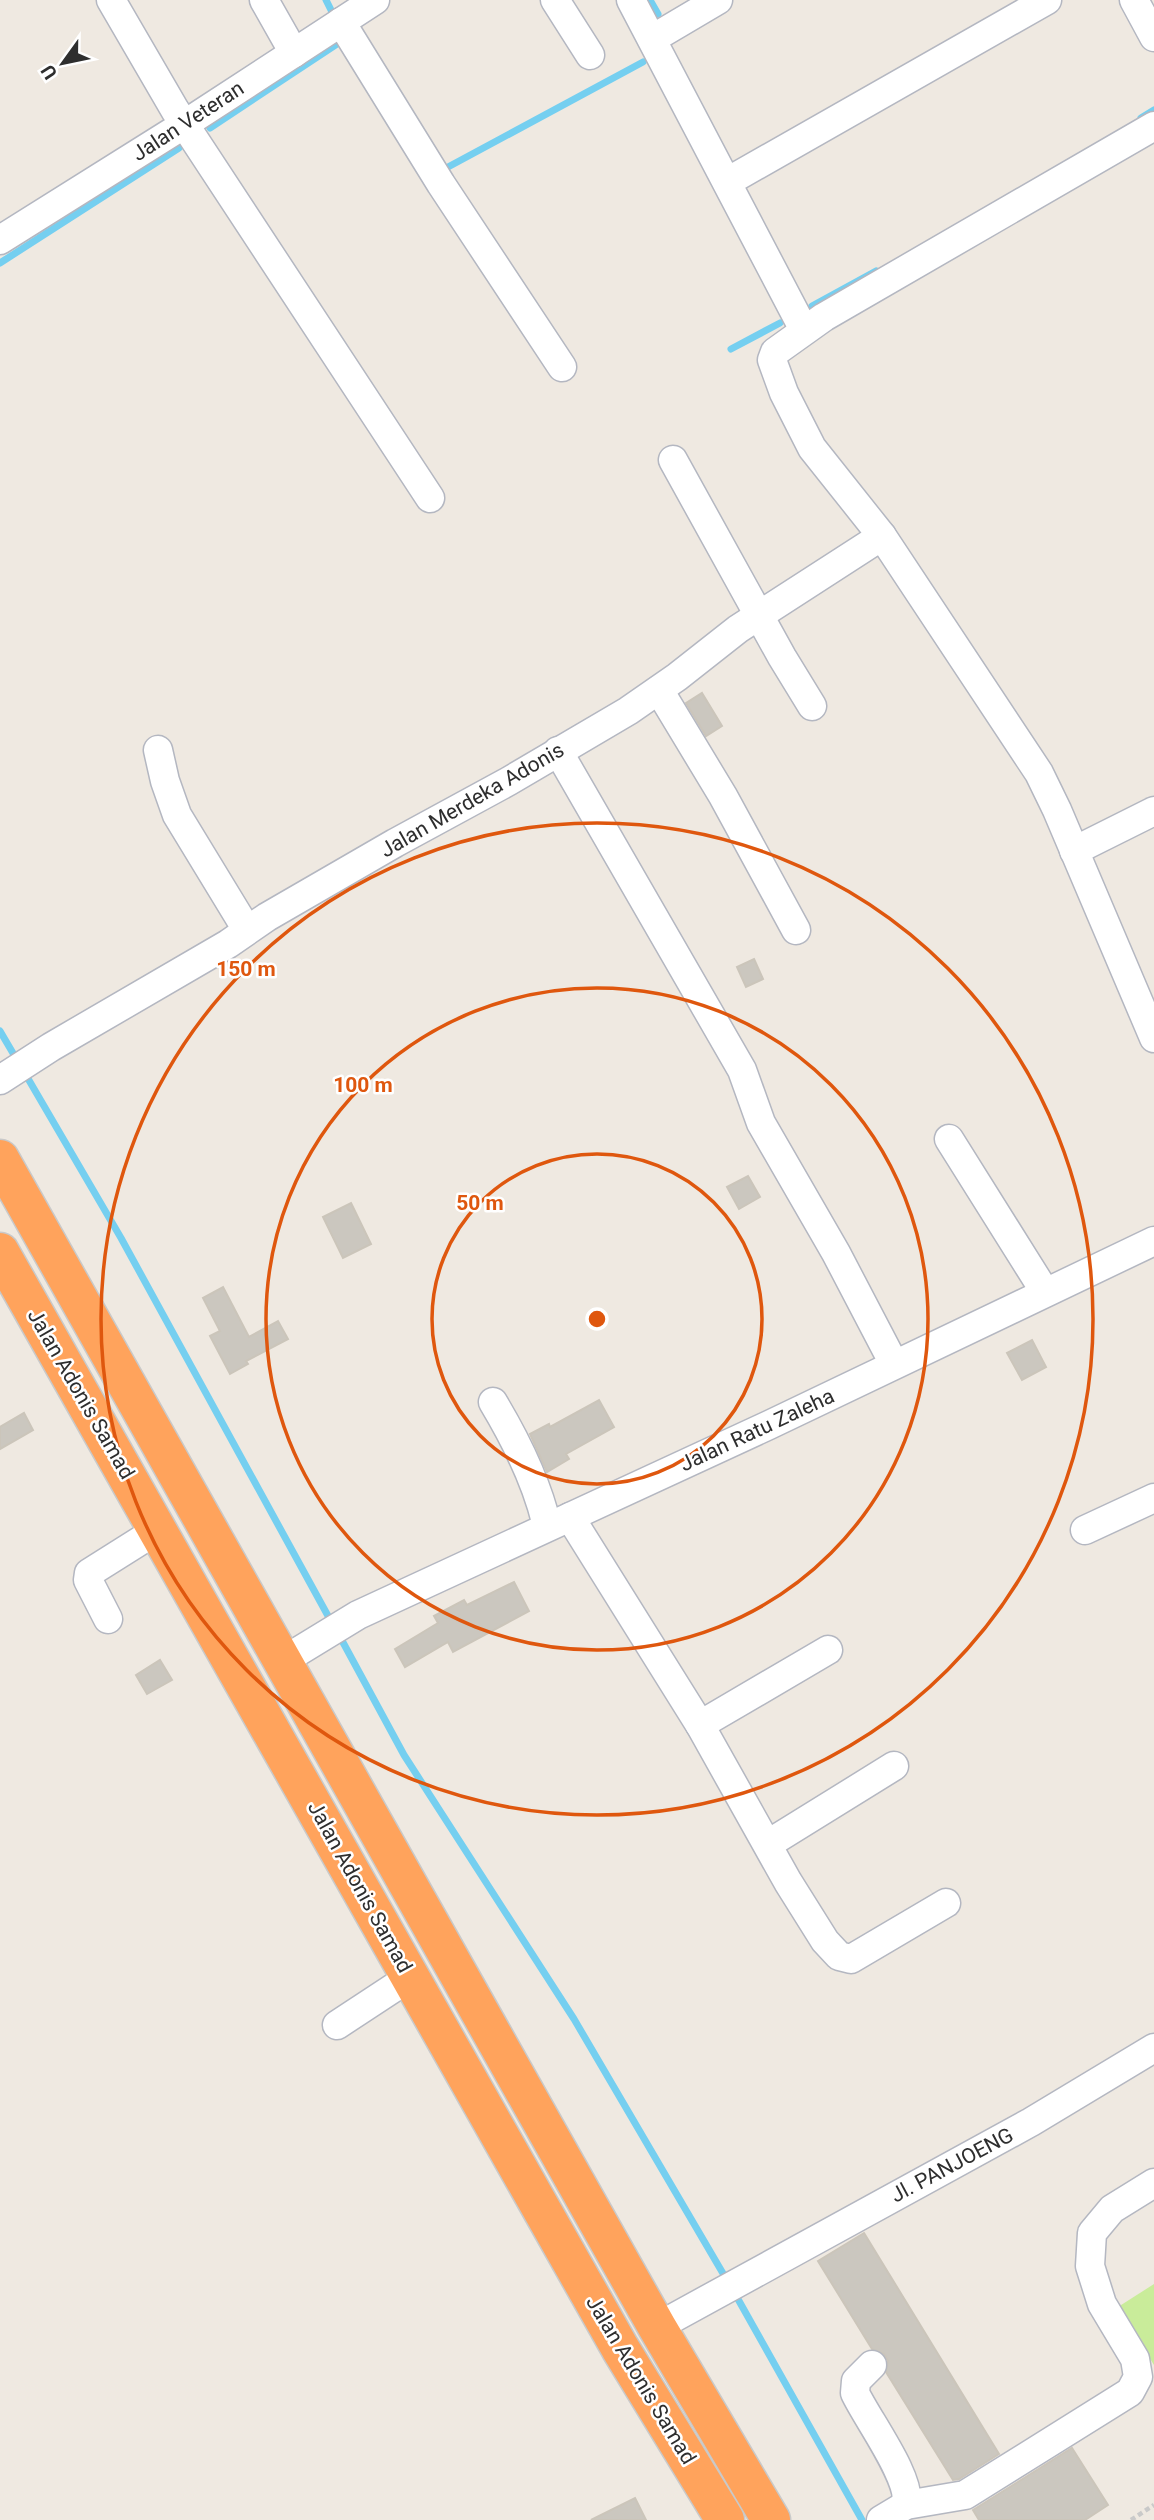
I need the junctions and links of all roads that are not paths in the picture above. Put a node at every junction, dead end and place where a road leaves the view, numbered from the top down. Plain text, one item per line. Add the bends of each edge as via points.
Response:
1 (111, 0) edge
2 (264, 0) edge
3 (375, 0) edge
4 (555, 0) edge
5 (631, 0) edge
6 (718, 0) edge
7 (1047, 0) edge
8 (1134, 0) edge
9 (341, 22) junction
10 (1154, 37) edge
11 (652, 39) junction
12 (294, 53) junction
13 (590, 55) dead end
14 (185, 124) junction
15 (1154, 126) edge
16 (727, 182) junction
17 (0, 240) edge
18 (804, 330) junction
19 (562, 367) dead end
20 (673, 460) dead end
21 (430, 498) dead end
22 (883, 536) junction
23 (759, 616) junction
24 (659, 690) junction
25 (812, 706) dead end
26 (158, 750) dead end
27 (558, 751) junction
28 (1154, 811) edge
29 (1074, 852) junction
30 (247, 930) junction
31 (796, 930) dead end
32 (1154, 1038) edge
33 (0, 1080) edge
34 (949, 1139) dead end
35 (0, 1159) edge
36 (1154, 1241) edge
37 (0, 1252) edge
38 (1045, 1292) junction
39 (894, 1364) junction
40 (493, 1402) dead end
41 (1154, 1498) edge
42 (559, 1522) junction
43 (159, 1529) junction
44 (1085, 1530) dead end
45 (108, 1619) dead end
46 (828, 1650) dead end
47 (297, 1653) junction
48 (700, 1725) junction
49 (894, 1766) dead end
50 (768, 1844) junction
51 (946, 1903) dead end
52 (410, 1977) junction
53 (337, 2025) dead end
54 (1154, 2048) edge
55 (1154, 2183) edge
56 (657, 2327) junction
57 (620, 2348) junction
58 (872, 2365) dead end
59 (906, 2505) junction
60 (725, 2520) edge
61 (771, 2520) edge
62 (881, 2520) edge

1 - 14 street
2 - 12 street
3 - 9 street, Jalan Veteran
4 - 13 street
5 - 11 street
6 - 11 street
7 - 16 street
8 - 10 street
9 - 12 street, Jalan Veteran
9 - 19 street
11 - 16 street
12 - 14 street, Jalan Veteran
14 - 17 street, Jalan Veteran
14 - 21 street
15 - 18 street
16 - 18 street
18 - 22 street via 775,352 774,369 812,448
20 - 23 street
22 - 23 street, Jalan Merdeka Adonis
22 - 29 street via 1032,762
23 - 24 street, Jalan Merdeka Adonis
23 - 25 street
24 - 27 street, Jalan Merdeka Adonis
24 - 31 street
26 - 30 street via 177,815
27 - 30 street, Jalan Merdeka Adonis
27 - 39 street via 742,1070 761,1123
28 - 29 street
29 - 32 street
30 - 33 street, Jalan Merdeka Adonis
34 - 38 street
35 - 47 highway
36 - 38 street, Jalan Ratu Zaleha
37 - 43 highway, Jalan Adonis Samad
38 - 39 street, Jalan Ratu Zaleha
39 - 42 street, Jalan Ratu Zaleha
40 - 42 street via 515,1438 541,1498
41 - 44 street
42 - 47 street, Jalan Ratu Zaleha via 358,1615
42 - 48 street
43 - 45 street via 89,1573 88,1580
43 - 52 highway, Jalan Adonis Samad
46 - 48 street
47 - 56 highway
48 - 50 street
49 - 50 street
50 - 51 street via 825,1941 839,1956 851,1959 866,1952
52 - 53 street
52 - 57 highway, Jalan Adonis Samad
54 - 56 street, Jl. PANJOENG via 1031,2122
55 - 59 street via 1112,2208 1092,2233 1090,2266 1102,2304 1135,2359 1138,2377 1130,2392 965,2495
56 - 57 highway
56 - 61 highway
57 - 60 highway, Jalan Adonis Samad
58 - 59 street via 856,2381 855,2393 904,2479
59 - 62 street

